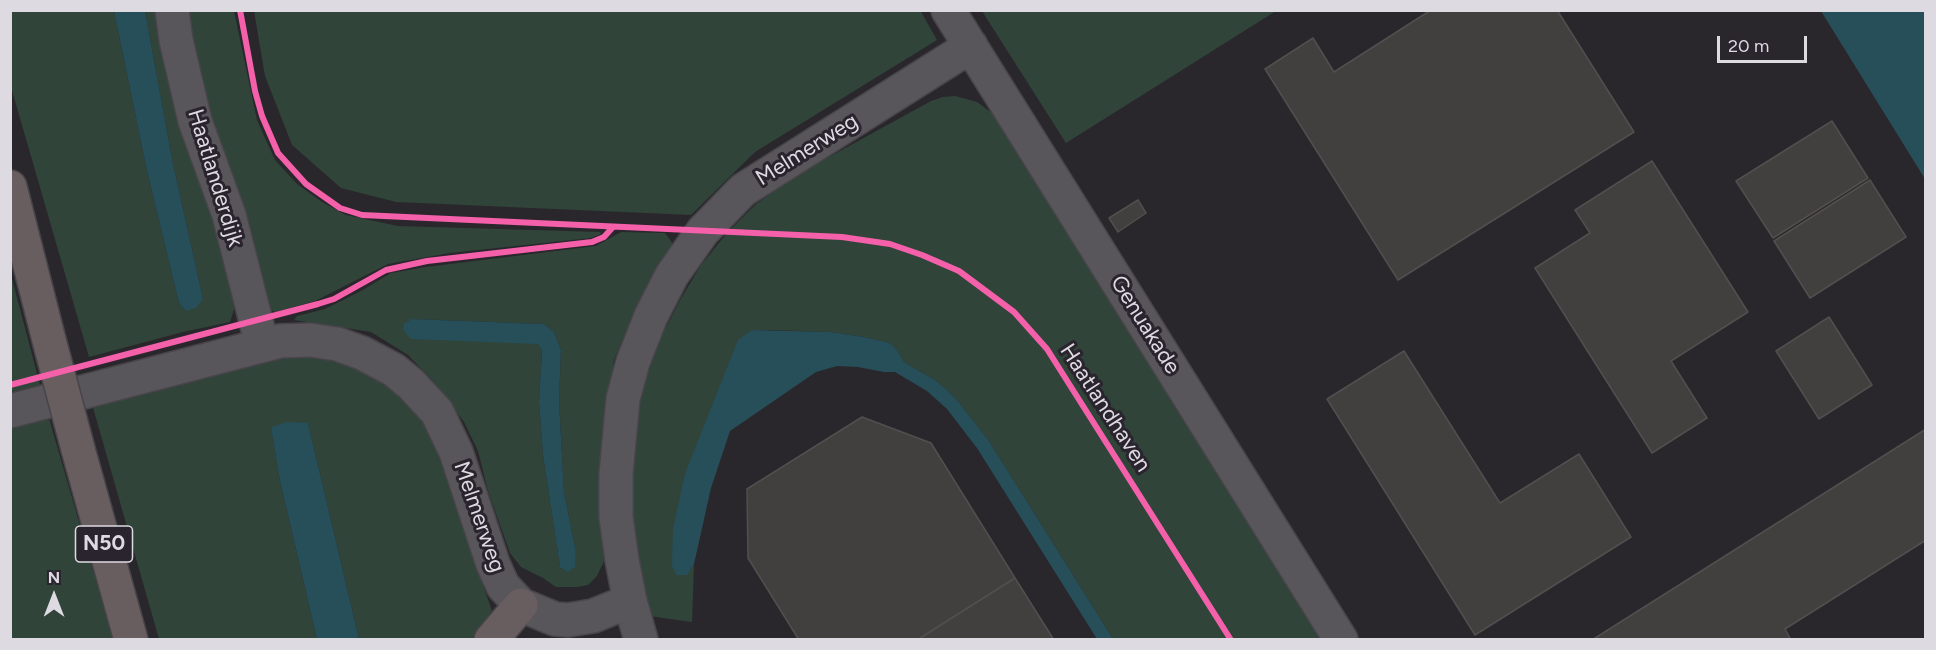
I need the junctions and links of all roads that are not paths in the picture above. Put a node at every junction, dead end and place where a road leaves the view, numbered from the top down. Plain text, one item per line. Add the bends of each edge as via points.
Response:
1 (172, 10) edge
2 (948, 10) edge
3 (971, 46) junction
4 (10, 187) edge
5 (262, 345) junction
6 (10, 411) edge
7 (630, 601) junction
8 (520, 605) junction
9 (131, 639) edge
10 (491, 639) edge
11 (641, 639) edge
12 (1341, 639) edge

1 - 5 street, Haatlanderdijk via 195,121 229,215
2 - 3 street, Genuakade
3 - 7 street, Melmerweg via 743,190 703,231 672,275 651,316 623,399 616,517
3 - 12 street, Genuakade
4 - 9 highway, N50, bridge
5 - 6 street, Melmerweg
5 - 8 street, Melmerweg via 310,340 337,344 394,370 411,384 437,412 446,429 493,564 503,586
7 - 8 street, Melmerweg via 593,616 568,620
7 - 11 street
8 - 10 highway

